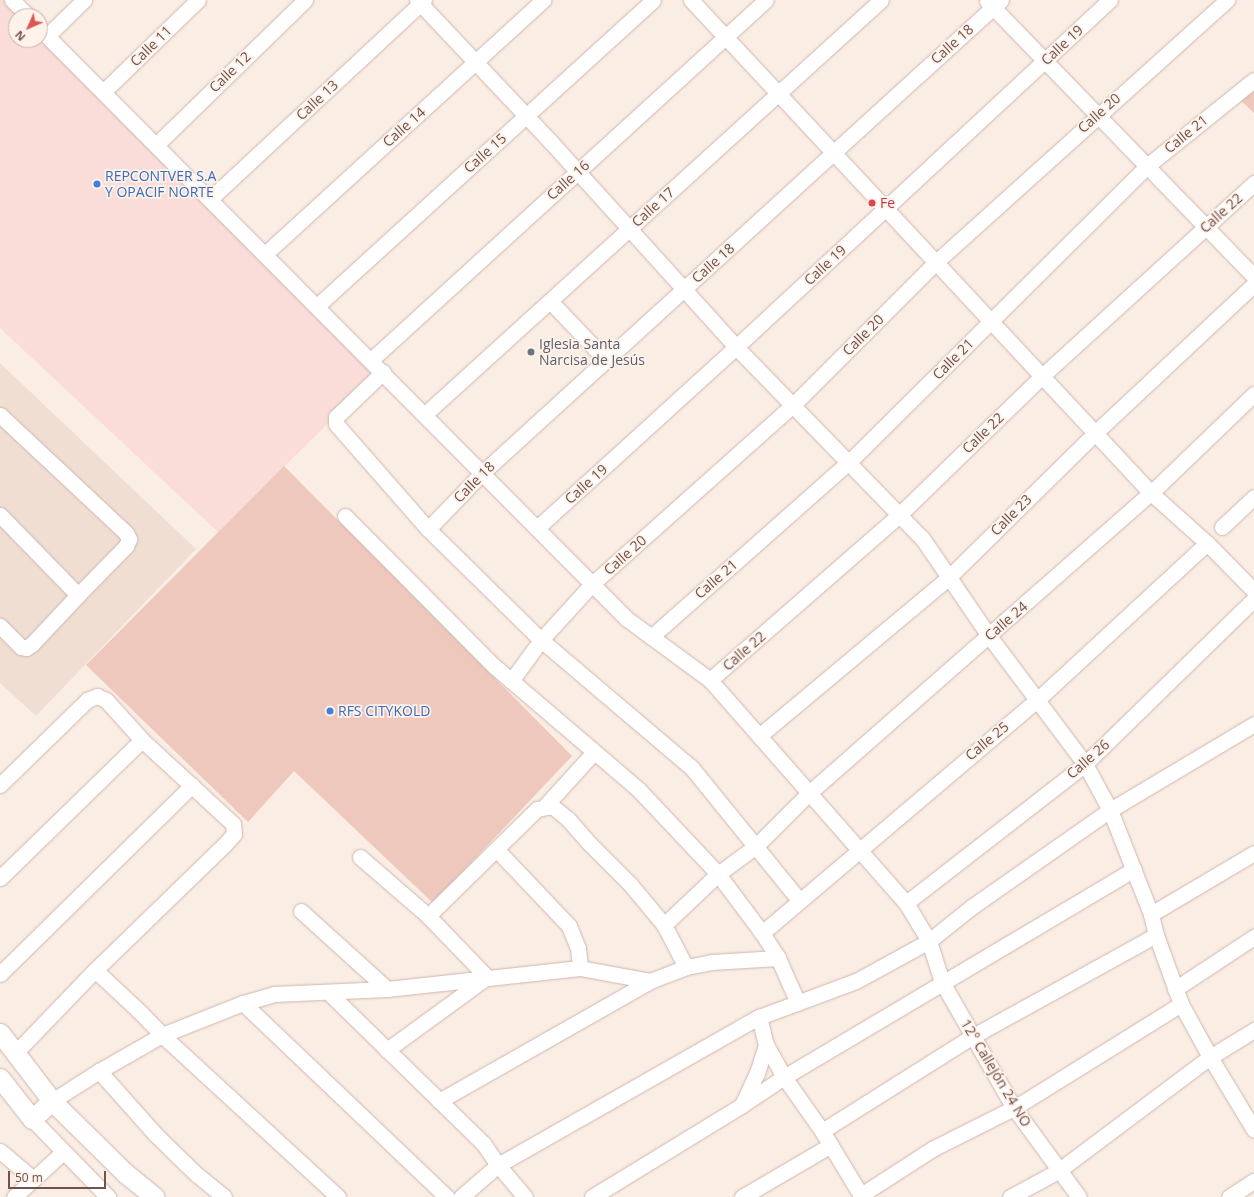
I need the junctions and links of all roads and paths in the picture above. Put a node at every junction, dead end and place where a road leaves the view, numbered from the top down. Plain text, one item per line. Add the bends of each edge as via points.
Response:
1 (12, 0) edge
2 (84, 0) edge
3 (198, 0) edge
4 (305, 0) edge
5 (543, 0) edge
6 (653, 0) edge
7 (691, 0) edge
8 (766, 0) edge
9 (881, 0) edge
10 (1110, 0) edge
11 (1226, 0) edge
12 (420, 1) edge
13 (993, 2) edge
14 (20, 8) edge
15 (48, 29) edge
16 (48, 36) edge
17 (726, 37) junction
18 (1045, 61) junction
19 (475, 62) junction
20 (1254, 80) edge
21 (104, 92) junction
22 (778, 93) junction
23 (1097, 115) junction
24 (526, 116) junction
25 (156, 145) junction
26 (834, 153) junction
27 (1147, 166) junction
28 (578, 172) junction
29 (1254, 183) edge
30 (210, 199) junction
31 (886, 208) junction
32 (1205, 226) junction
33 (629, 228) junction
34 (265, 254) junction
35 (936, 262) junction
36 (1254, 277) edge
37 (1254, 284) edge
38 (684, 289) junction
39 (550, 301) junction
40 (317, 306) junction
41 (991, 321) junction
42 (736, 347) junction
43 (371, 360) junction
44 (606, 360) junction
45 (383, 372) junction
46 (1042, 376) junction
47 (1254, 394) edge
48 (792, 406) junction
49 (0, 415) edge
50 (424, 415) junction
51 (1095, 433) junction
52 (848, 463) junction
53 (482, 473) junction
54 (1151, 493) junction
55 (1254, 497) edge
56 (0, 515) edge
57 (899, 515) junction
58 (345, 516) dead end
59 (1222, 526) dead end
60 (537, 528) junction
61 (428, 529) junction
62 (1207, 543) junction
63 (949, 578) junction
64 (592, 584) junction
65 (1254, 590) edge
66 (78, 595) junction
67 (1254, 599) edge
68 (0, 626) edge
69 (988, 636) junction
70 (651, 637) junction
71 (542, 640) junction
72 (710, 680) junction
73 (511, 681) junction
74 (1037, 700) junction
75 (1254, 724) edge
76 (759, 736) junction
77 (142, 740) junction
78 (594, 752) junction
79 (1085, 764) junction
80 (0, 784) edge
81 (192, 785) junction
82 (809, 793) junction
83 (545, 806) junction
84 (1110, 810) junction
85 (756, 846) junction
86 (497, 850) junction
87 (859, 850) junction
88 (1254, 853) edge
89 (360, 857) dead end
90 (1134, 869) junction
91 (718, 874) junction
92 (0, 878) edge
93 (799, 900) junction
94 (906, 902) junction
95 (301, 911) dead end
96 (1151, 914) junction
97 (428, 916) junction
98 (664, 925) junction
99 (762, 933) junction
100 (1156, 935) junction
101 (1254, 937) edge
102 (929, 941) junction
103 (778, 958) junction
104 (686, 967) junction
105 (580, 968) junction
106 (95, 970) junction
107 (0, 974) edge
108 (488, 977) junction
109 (650, 981) junction
110 (942, 982) junction
111 (387, 989) junction
112 (1175, 989) junction
113 (328, 992) junction
114 (243, 1003) junction
115 (798, 1003) junction
116 (1181, 1004) junction
117 (759, 1017) junction
118 (1254, 1030) edge
119 (0, 1033) edge
120 (162, 1036) junction
121 (973, 1036) junction
122 (766, 1045) junction
123 (387, 1050) junction
124 (15, 1053) junction
125 (1210, 1057) junction
126 (99, 1071) junction
127 (0, 1078) edge
128 (784, 1078) junction
129 (439, 1100) junction
130 (52, 1101) junction
131 (742, 1105) junction
132 (1014, 1108) junction
133 (32, 1119) junction
134 (1253, 1124) edge
135 (822, 1131) junction
136 (831, 1145) junction
137 (0, 1151) edge
138 (63, 1152) junction
139 (498, 1166) junction
140 (1058, 1170) junction
141 (33, 1179) junction
142 (1254, 1181) edge
143 (862, 1196) edge
144 (14, 1197) edge
145 (108, 1197) edge
146 (155, 1197) edge
147 (224, 1197) edge
148 (338, 1197) edge
149 (447, 1197) edge
150 (461, 1197) edge
151 (525, 1197) edge
152 (593, 1197) edge
153 (742, 1197) edge
154 (1010, 1197) edge
155 (1079, 1197) edge
156 (1229, 1197) edge

1 - 14 street
2 - 15 street
3 - 21 street, Calle 11
4 - 25 street, Calle 12
5 - 19 street, Calle 14
6 - 24 street, Calle 15
7 - 17 street
8 - 17 street, Calle 16
9 - 22 street, Calle 17
10 - 18 street, Calle 19
11 - 23 street, Calle 20
12 - 19 street
12 - 30 street, Calle 13
13 - 18 street
13 - 26 street, Calle 18
16 - 21 street, 12° Callejón 24 NO
17 - 22 street
17 - 28 street, Calle 16
18 - 23 street
18 - 31 street, Calle 19
19 - 24 street
19 - 34 street, Calle 14
20 - 27 street, Calle 21
21 - 25 street, 12° Callejón 24 NO
22 - 26 street
22 - 33 street, Calle 17
23 - 27 street
23 - 35 street, Calle 20
24 - 28 street
24 - 40 street, Calle 15
25 - 30 street, 12° Callejón 24 NO
26 - 31 street
26 - 38 street, Calle 18
27 - 32 street
27 - 41 street, Calle 21
28 - 33 street
28 - 43 street, Calle 16
29 - 32 street, Calle 22
30 - 34 street, 12° Callejón 24 NO
31 - 35 street
31 - 42 street, Calle 19
32 - 36 street
32 - 46 street, Calle 22
33 - 38 street
33 - 39 street, Calle 17
34 - 40 street, 12° Callejón 24 NO
35 - 41 street
35 - 48 street, Calle 20
37 - 51 street, Calle 23
38 - 42 street
38 - 44 street, Calle 18
39 - 44 street
39 - 50 street, Calle 17
40 - 43 street, 12° Callejón 24 NO
41 - 46 street
41 - 52 street, Calle 21
42 - 48 street
42 - 60 street, Calle 19
43 - 45 street, 12° Callejón 24 NO
44 - 53 street, Calle 18
45 - 50 street, 12° Callejón 24 NO
45 - 61 street via 336,417 336,424
46 - 51 street
46 - 57 street, Calle 22
47 - 54 street, Calle 24
48 - 52 street
48 - 64 street, Calle 20
49 - 66 street via 126,533 129,540 126,546
50 - 53 street, 12° Callejón 24 NO
51 - 54 street
51 - 63 street, Calle 23
52 - 57 street
52 - 70 street, Calle 21
53 - 60 street, 12° Callejón 24 NO
53 - 61 street, Calle 18
54 - 62 street
54 - 69 street, Calle 24
55 - 59 street
56 - 66 street
57 - 63 street via 922,538
57 - 72 street, Calle 22
58 - 73 street
60 - 64 street, 12° Callejón 24 NO
61 - 71 street
62 - 65 street
62 - 74 street, Calle 25
63 - 69 street
63 - 76 street, Calle 23
64 - 70 street, 12° Callejón 24 NO via 627,619
64 - 71 street, Calle 20
66 - 68 street via 26,648 21,647
67 - 79 street, Calle 26
69 - 74 street
69 - 82 street, Calle 24
70 - 72 street, 12° Callejón 24 NO
71 - 73 street, Calle 20
71 - 85 street via 691,767
72 - 76 street, 12° Callejón 24 NO
73 - 78 street
74 - 79 street
74 - 87 street, Calle 25
75 - 84 street
76 - 82 street, 12° Callejón 24 NO
77 - 80 street via 106,700 97,696 87,700
77 - 81 street
77 - 92 street
78 - 83 street
78 - 91 street via 638,789
79 - 84 street
79 - 94 street, Calle 26
81 - 106 street via 233,824 234,834
81 - 107 street
82 - 85 street, Calle 24
82 - 87 street, 12° Callejón 24 NO
83 - 86 street via 537,809
83 - 98 street via 552,806 568,819 630,884
84 - 90 street
84 - 102 street via 970,908
85 - 91 street, Calle 24
85 - 93 street
86 - 97 street
86 - 105 street via 569,926 578,948
87 - 93 street, Calle 25
87 - 94 street, 12° Callejón 24 NO
88 - 96 street
89 - 97 street
90 - 96 street
90 - 110 street
91 - 98 street, Calle 24
91 - 99 street
93 - 99 street, Calle 25
94 - 102 street, 12° Callejón 24 NO
95 - 111 street
96 - 100 street
97 - 108 street
98 - 104 street
99 - 103 street
100 - 112 street
100 - 121 street
101 - 112 street
102 - 110 street, 12° Callejón 24 NO
102 - 115 street via 856,981
103 - 104 street via 712,962
103 - 115 street
104 - 109 street
105 - 108 street
105 - 109 street
106 - 120 street
106 - 124 street
108 - 111 street via 463,982
108 - 123 street
109 - 129 street
110 - 121 street, 12° Callejón 24 NO
110 - 128 street
111 - 113 street
112 - 116 street
113 - 114 street via 274,994
113 - 123 street
114 - 120 street
114 - 149 street
115 - 117 street
116 - 125 street
116 - 132 street
117 - 122 street
117 - 139 street
118 - 125 street
119 - 124 street
120 - 126 street
120 - 148 street
121 - 132 street, 12° Callejón 24 NO
121 - 135 street
122 - 128 street
122 - 131 street
123 - 129 street
124 - 130 street
125 - 134 street
125 - 140 street
126 - 130 street
126 - 147 street via 156,1136
127 - 133 street
128 - 131 street
128 - 135 street
129 - 139 street via 483,1143
130 - 133 street
130 - 146 street via 125,1173
131 - 152 street
132 - 140 street, 12° Callejón 24 NO
132 - 143 street via 932,1148
133 - 138 street
135 - 136 street
136 - 143 street
136 - 153 street
137 - 141 street
138 - 141 street
138 - 145 street
139 - 150 street
139 - 151 street
140 - 154 street
140 - 155 street, 12° Callejón 24 NO
141 - 144 street
142 - 156 street

